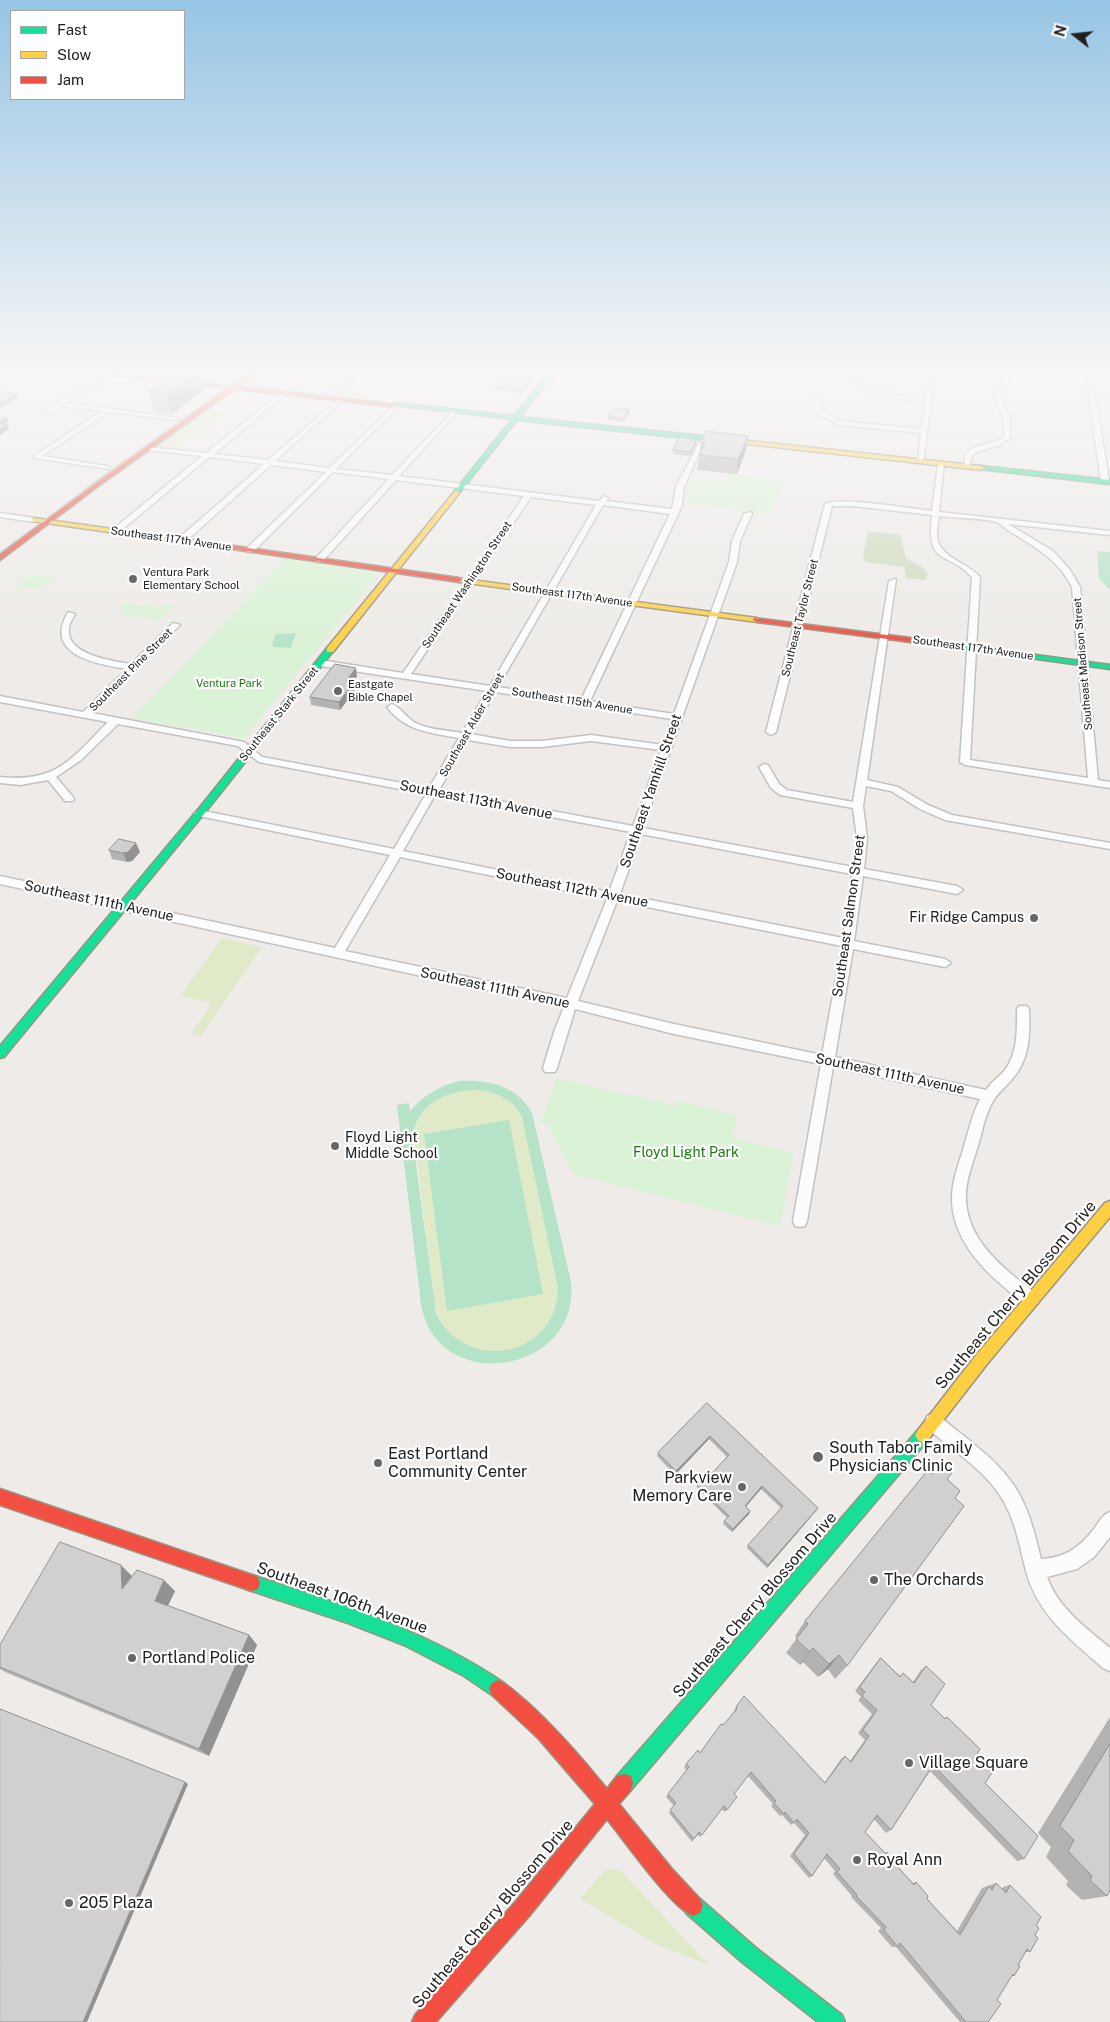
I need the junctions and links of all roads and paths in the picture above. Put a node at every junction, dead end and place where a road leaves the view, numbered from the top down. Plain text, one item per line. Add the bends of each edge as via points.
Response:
1 (84, 464) edge
2 (112, 464) edge
3 (127, 464) edge
4 (197, 464) edge
5 (266, 464) edge
6 (279, 464) edge
7 (337, 464) edge
8 (407, 464) edge
9 (478, 464) edge
10 (691, 464) edge
11 (941, 464) edge
12 (944, 464) edge
13 (1104, 464) edge
14 (967, 467) joint
15 (107, 468) junction
16 (330, 471) junction
17 (394, 479) junction
18 (1107, 482) edge
19 (460, 487) junction
20 (528, 495) junction
21 (604, 500) junction
22 (675, 512) junction
23 (748, 514) dead end
24 (935, 514) junction
25 (0, 515) edge
26 (34, 520) junction
27 (49, 522) junction
28 (1001, 522) junction
29 (115, 531) junction
30 (1110, 533) edge
31 (182, 540) junction
32 (0, 544) edge
33 (250, 550) junction
34 (0, 558) edge
35 (319, 560) junction
36 (393, 571) junction
37 (469, 581) junction
38 (893, 581) dead end
39 (549, 592) junction
40 (631, 603) junction
41 (71, 614) dead end
42 (714, 614) junction
43 (176, 625) dead end
44 (797, 625) junction
45 (883, 636) junction
46 (971, 648) junction
47 (320, 663) junction
48 (1082, 663) junction
49 (133, 667) junction
50 (1110, 667) edge
51 (406, 675) junction
52 (494, 689) junction
53 (0, 699) edge
54 (584, 703) junction
55 (392, 707) dead end
56 (85, 715) junction
57 (677, 717) junction
58 (115, 721) junction
59 (771, 732) dead end
60 (465, 737) junction
61 (666, 748) junction
62 (249, 752) junction
63 (764, 767) dead end
64 (51, 778) junction
65 (0, 780) edge
66 (862, 782) junction
67 (1092, 783) junction
68 (1110, 785) edge
69 (433, 792) junction
70 (69, 799) dead end
71 (858, 806) junction
72 (199, 813) junction
73 (637, 830) junction
74 (1110, 846) edge
75 (398, 853) junction
76 (858, 872) junction
77 (0, 880) edge
78 (957, 890) dead end
79 (613, 897) junction
80 (122, 907) junction
81 (848, 944) junction
82 (338, 953) junction
83 (945, 963) dead end
84 (572, 1004) junction
85 (1023, 1009) dead end
86 (0, 1054) edge
87 (827, 1060) junction
88 (550, 1068) dead end
89 (989, 1096) junction
90 (1110, 1207) edge
91 (800, 1221) dead end
92 (1032, 1299) junction
93 (933, 1422) junction
94 (0, 1496) edge
95 (1110, 1521) edge
96 (1034, 1568) junction
97 (1110, 1661) edge
98 (606, 1804) junction
99 (422, 2022) edge
100 (835, 2022) edge

1 - 15 street
2 - 15 main road
3 - 27 main road
4 - 29 street
5 - 31 street
6 - 16 street
7 - 16 street
8 - 17 street
9 - 19 main road, Southeast Stark Street
10 - 22 street via 678,492
11 - 24 street
12 - 14 main road
13 - 18 street
14 - 18 main road
15 - 26 main road
16 - 17 street
16 - 33 street
17 - 19 street
17 - 35 street
19 - 20 street
19 - 36 main road, Southeast Stark Street
20 - 21 street
20 - 37 street, Southeast Washington Street
21 - 22 street
21 - 39 street, Southeast Alder Street
22 - 40 street
23 - 42 street, Southeast Yamhill Street via 736,541 733,562
24 - 28 street
24 - 44 street, Southeast Taylor Street via 830,504
24 - 46 street via 933,544 976,578
25 - 26 street
26 - 27 main road, Southeast 117th Avenue
26 - 32 main road
27 - 29 main road, Southeast 117th Avenue
27 - 34 main road
28 - 30 street
28 - 48 street, Southeast Madison Street via 1046,549 1073,580 1078,597
29 - 31 main road, Southeast 117th Avenue
31 - 33 main road, Southeast 117th Avenue
33 - 35 main road, Southeast 117th Avenue
35 - 36 main road, Southeast 117th Avenue
36 - 37 main road, Southeast 117th Avenue
36 - 47 main road, Southeast Stark Street
37 - 39 main road, Southeast 117th Avenue
37 - 51 street, Southeast Washington Street
38 - 45 street, Southeast Salmon Street
39 - 40 main road, Southeast 117th Avenue
39 - 52 street, Southeast Alder Street
40 - 42 main road, Southeast 117th Avenue
40 - 54 street
41 - 49 street via 64,634 75,651 94,659
42 - 44 main road, Southeast 117th Avenue
42 - 57 street, Southeast Yamhill Street
43 - 49 street, Southeast Pine Street
44 - 45 main road, Southeast 117th Avenue
44 - 59 street, Southeast Taylor Street
45 - 46 main road, Southeast 117th Avenue
45 - 66 street, Southeast Salmon Street
46 - 48 main road, Southeast 117th Avenue
46 - 67 street via 965,762
47 - 51 street, Southeast 115th Avenue
47 - 62 main road, Southeast Stark Street
48 - 50 main road, Southeast 117th Avenue
48 - 67 street, Southeast Madison Street
49 - 56 street, Southeast Pine Street
51 - 52 street, Southeast 115th Avenue
52 - 54 street, Southeast 115th Avenue
52 - 60 street, Southeast Alder Street
53 - 56 street, Southeast 113th Avenue
54 - 57 street, Southeast 115th Avenue
55 - 60 street via 411,725
56 - 58 street, Southeast 113th Avenue
57 - 61 street, Southeast Yamhill Street
58 - 62 street, Southeast 113th Avenue via 240,744
58 - 64 street
60 - 61 street via 526,745 591,738
60 - 69 street, Southeast Alder Street
61 - 73 street, Southeast Yamhill Street
62 - 69 street, Southeast 113th Avenue via 259,759
62 - 72 main road, Southeast Stark Street
63 - 71 street via 775,786 784,793
64 - 65 street via 23,783
64 - 70 street
66 - 71 street, Southeast Salmon Street
66 - 74 street via 894,790 936,813 965,822
67 - 68 street
69 - 73 street, Southeast 113th Avenue
69 - 75 street, Southeast Alder Street
71 - 76 street, Southeast Salmon Street via 862,838
72 - 75 street, Southeast 112th Avenue
72 - 80 main road, Southeast Stark Street
73 - 76 street, Southeast 113th Avenue
73 - 79 street, Southeast Yamhill Street
75 - 79 street, Southeast 112th Avenue
75 - 82 street, Southeast Alder Street
76 - 78 street, Southeast 113th Avenue
76 - 81 street, Southeast Salmon Street
77 - 80 street, Southeast 111th Avenue
79 - 81 street, Southeast 112th Avenue
79 - 84 street, Southeast Yamhill Street
80 - 82 street, Southeast 111th Avenue
80 - 86 main road, Southeast Stark Street
81 - 83 street, Southeast 112th Avenue
81 - 87 street, Southeast Salmon Street
82 - 84 street, Southeast 111th Avenue
84 - 87 street, Southeast 111th Avenue via 674,1029
84 - 88 street, Southeast Yamhill Street
85 - 89 street via 1022,1047 1017,1063
87 - 89 street, Southeast 111th Avenue
87 - 91 street, Southeast Salmon Street
89 - 92 street via 962,1178 960,1213 973,1242 991,1266
90 - 92 main road, Southeast Cherry Blossom Drive
92 - 93 main road, Southeast Cherry Blossom Drive
93 - 96 street via 998,1478 1010,1495 1020,1516
93 - 98 main road, Southeast Cherry Blossom Drive
94 - 98 main road, Southeast 106th Avenue via 399,1633 447,1656 483,1678 526,1712 560,1747
95 - 96 street via 1096,1543 1077,1559 1062,1566
96 - 97 street via 1047,1600
98 - 99 main road, Southeast Cherry Blossom Drive via 523,1908
98 - 100 main road, Southeast 106th Avenue via 670,1881 727,1938

